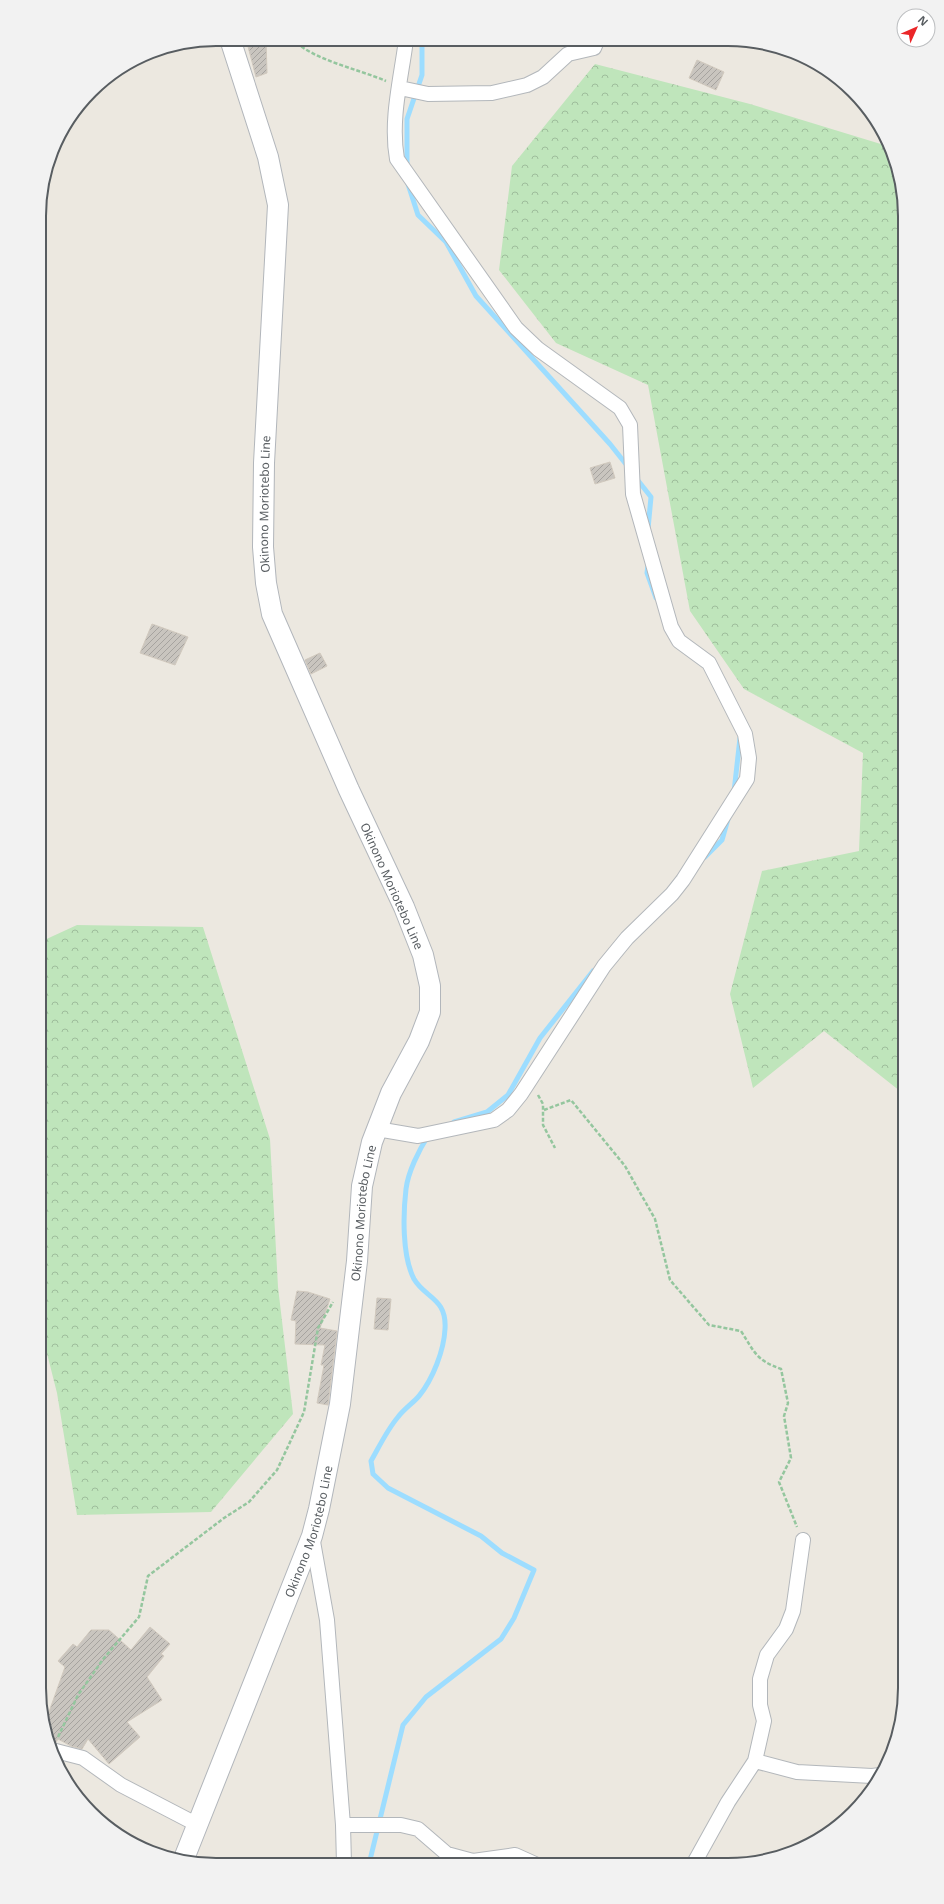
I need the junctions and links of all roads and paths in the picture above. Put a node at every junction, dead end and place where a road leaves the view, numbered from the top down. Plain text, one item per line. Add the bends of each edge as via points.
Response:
1 (232, 46) edge
2 (299, 46) edge
3 (405, 46) edge
4 (595, 46) edge
5 (400, 88) junction
6 (530, 1081) junction
7 (544, 1110) junction
8 (378, 1129) junction
9 (555, 1148) dead end
10 (354, 1279) junction
11 (312, 1536) junction
12 (803, 1540) joint
13 (55, 1743) edge
14 (59, 1752) edge
15 (755, 1760) junction
16 (873, 1776) edge
17 (198, 1825) junction
18 (343, 1825) junction
19 (185, 1855) edge
20 (344, 1858) edge
21 (462, 1858) edge
22 (494, 1858) edge
23 (522, 1858) edge
24 (697, 1858) edge

1 - 8 main road, Okinono Moriotebo Line via 268,157 278,204 264,463 263,532 266,583 272,614 349,790 404,907 423,955 430,986 430,1012
2 - 5 path
3 - 5 street
4 - 5 street via 568,54 543,77 527,85 492,93 428,94
5 - 6 street via 395,113 394,141 397,159 516,328 538,349 620,408 630,425 633,494 671,627 679,641 709,663 745,734 749,758 747,779 683,880 627,938 604,966
6 - 7 path
6 - 8 street via 508,1110 494,1120 418,1136
7 - 9 path via 543,1125
7 - 12 path via 571,1100 625,1166 655,1219 670,1280 709,1325 741,1331 757,1357 781,1369 788,1403 784,1416 791,1458 779,1482
8 - 10 main road, Okinono Moriotebo Line via 372,1142 362,1186
10 - 11 main road, Okinono Moriotebo Line via 340,1404
10 - 13 path via 339,1291 318,1328 304,1412 277,1470 249,1502 148,1576 139,1617 104,1658 78,1695
11 - 17 main road, Okinono Moriotebo Line
11 - 18 street via 327,1620
12 - 15 street via 793,1611 786,1628 767,1655 760,1679 760,1705 764,1722
14 - 17 street via 83,1758 121,1785
15 - 16 street via 797,1772
15 - 24 street
17 - 19 main road, Okinono Moriotebo Line
18 - 20 street
18 - 21 street via 401,1825 418,1829 447,1854
22 - 23 street via 515,1855

